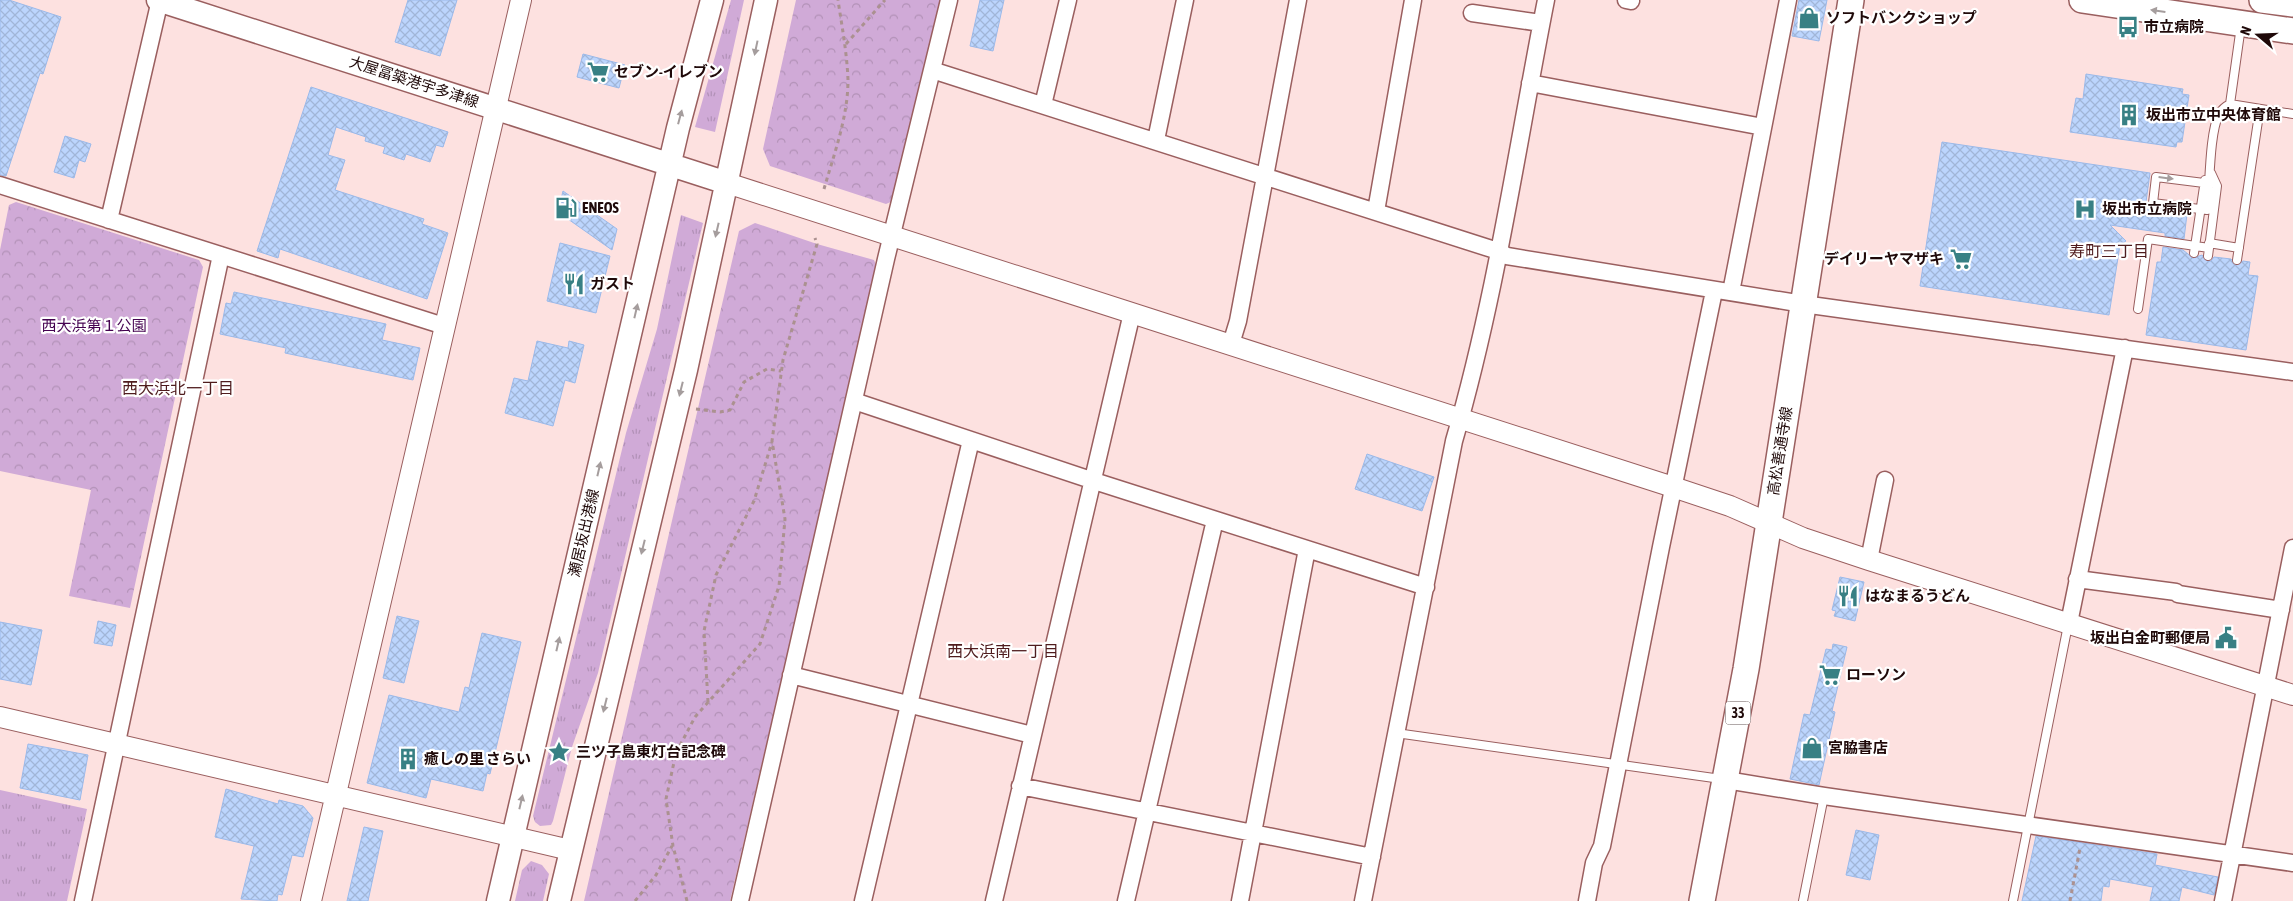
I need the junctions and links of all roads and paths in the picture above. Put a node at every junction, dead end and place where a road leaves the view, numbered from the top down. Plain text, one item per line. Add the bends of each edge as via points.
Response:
1 (159, 0) edge
2 (521, 0) edge
3 (766, 0) edge
4 (838, 0) edge
5 (885, 0) edge
6 (949, 0) edge
7 (1068, 0) edge
8 (1185, 0) edge
9 (1298, 0) edge
10 (1413, 0) edge
11 (1546, 0) edge
12 (1788, 0) edge
13 (1851, 0) edge
14 (2082, 0) edge
15 (2262, 0) edge
16 (711, 3) edge
17 (2293, 4) edge
18 (1472, 13) dead end
19 (1541, 23) junction
20 (2242, 23) junction
21 (2293, 31) edge
22 (846, 44) junction
23 (932, 70) junction
24 (1530, 84) junction
25 (2230, 104) junction
26 (1043, 105) junction
27 (495, 109) junction
28 (2293, 114) edge
29 (2258, 121) dead end
30 (1763, 126) junction
31 (1156, 140) junction
32 (670, 165) junction
33 (2210, 169) junction
34 (1267, 176) junction
35 (727, 183) junction
36 (2204, 183) junction
37 (0, 185) edge
38 (824, 189) dead end
39 (2200, 209) junction
40 (1376, 211) junction
41 (109, 220) junction
42 (892, 236) junction
43 (815, 238) dead end
44 (2239, 248) junction
45 (2209, 249) junction
46 (2194, 250) junction
47 (1498, 251) junction
48 (221, 255) junction
49 (2237, 260) dead end
50 (1714, 291) junction
51 (1731, 292) junction
52 (1803, 304) junction
53 (2138, 308) dead end
54 (1132, 313) junction
55 (444, 326) junction
56 (1231, 344) junction
57 (2125, 348) junction
58 (781, 371) junction
59 (2293, 372) edge
60 (854, 401) junction
61 (693, 408) dead end
62 (1461, 418) junction
63 (971, 440) junction
64 (772, 441) junction
65 (1091, 480) junction
66 (1885, 480) dead end
67 (1674, 487) junction
68 (1215, 520) junction
69 (1768, 523) junction
70 (2293, 548) edge
71 (1307, 549) junction
72 (1869, 560) junction
73 (2077, 579) junction
74 (1426, 587) junction
75 (2281, 610) junction
76 (2069, 623) junction
77 (791, 675) junction
78 (2266, 686) junction
79 (2293, 695) edge
80 (708, 703) junction
81 (909, 704) junction
82 (0, 717) edge
83 (1396, 733) junction
84 (1032, 734) junction
85 (117, 744) junction
86 (1618, 765) junction
87 (1726, 780) junction
88 (1020, 786) junction
89 (336, 795) junction
90 (1824, 796) junction
91 (1147, 812) junction
92 (2028, 826) junction
93 (1253, 833) junction
94 (2083, 834) junction
95 (513, 837) junction
96 (673, 846) junction
97 (570, 850) junction
98 (2233, 855) junction
99 (1372, 857) junction
100 (2293, 863) edge
101 (83, 901) edge
102 (311, 901) edge
103 (498, 901) edge
104 (559, 901) edge
105 (635, 901) edge
106 (687, 901) edge
107 (740, 901) edge
108 (863, 901) edge
109 (994, 901) edge
110 (1126, 901) edge
111 (1240, 901) edge
112 (1363, 901) edge
113 (1587, 901) edge
114 (1702, 901) edge
115 (1803, 901) edge
116 (2013, 901) edge
117 (2070, 901) edge
118 (2223, 901) edge

1 - 27 main road, 大屋冨築港宇多津線
1 - 41 street
2 - 27 street
3 -> 35 main road
4 - 22 path
5 - 22 path
6 - 23 street
7 - 26 street
8 - 31 street
9 - 34 street
10 - 40 street
11 - 19 street
12 - 30 street
13 - 52 main road, 高松善通寺線 / 33
20 -> 14 main road
15 - 17 main road
32 -> 16 main road
18 - 19 street
19 - 24 street
20 - 21 main road
20 - 25 lane
22 - 38 path via 848,82 842,125
23 - 26 street
23 - 42 street
24 - 30 street
24 - 47 street
25 - 28 lane
25 - 33 lane via 2219,113
26 - 31 street
27 - 32 main road, 大屋冨築港宇多津線
27 - 55 street
29 - 44 lane
30 - 51 street
31 - 34 street
32 - 35 main road, 大屋冨築港宇多津線
95 -> 32 main road, 瀬居坂出港線
33 - 36 lane
33 - 39 lane via 2207,210
33 - 45 lane via 2218,186
34 - 40 street
34 - 56 street
35 - 42 street
35 -> 97 main road via 686,370
36 - 39 lane
39 -> 36 lane via 2153,203 2156,177
37 - 41 street
39 - 46 lane
40 - 47 street
41 - 48 street
42 - 54 street
42 - 60 street
43 - 58 path via 817,244
44 - 45 lane
44 - 49 lane
45 - 46 lane
46 - 53 lane via 2148,239
47 - 50 street via 1507,256
47 - 62 street
48 - 55 street
48 - 85 street
50 - 51 street
50 - 67 street
51 - 52 street
52 - 57 street
52 - 69 main road, 高松善通寺線 / 33
54 - 56 street
54 - 65 street
55 - 89 street
56 - 62 street
57 - 59 street
57 - 73 street
58 - 61 path via 768,369 744,382 730,410 720,412
58 - 64 path
60 - 63 street
60 - 77 street
62 - 67 street
62 - 74 street
63 - 65 street
63 - 81 street
64 - 80 path via 754,501 716,575 704,631
64 - 80 path via 785,519 778,586 760,644
65 - 68 street
65 - 84 street
66 - 72 street
67 - 69 street
67 - 86 street
68 - 71 street
68 - 91 street
69 - 72 street
69 - 87 main road, 高松善通寺線 / 33
70 - 75 street
71 - 74 street
71 - 93 street
72 - 76 street
73 - 75 street
73 - 76 street
74 - 83 street
75 - 78 street
76 - 78 street
76 - 92 lane
77 - 81 street
77 - 107 street
78 - 79 street
78 - 98 street
80 - 96 path via 695,717 676,753 666,799
81 - 84 street
81 - 108 street
82 - 85 street
83 - 86 lane
83 - 99 street
84 - 88 street
85 - 89 street
85 - 101 street
86 - 87 lane
86 - 113 street
87 - 90 street
87 - 114 main road, 高松善通寺線 / 33
88 - 91 street
88 - 109 street
89 - 95 street
89 - 102 street
90 - 92 street
90 - 115 lane
91 - 93 street
91 - 110 street
92 - 94 street
92 - 116 lane
93 - 99 street
93 - 111 street
94 - 98 street
94 - 117 path
95 - 97 street
95 - 103 main road, 瀬居坂出港線
96 - 105 path
96 - 106 path
97 - 104 main road
98 - 100 street
98 - 118 street
99 - 112 street

